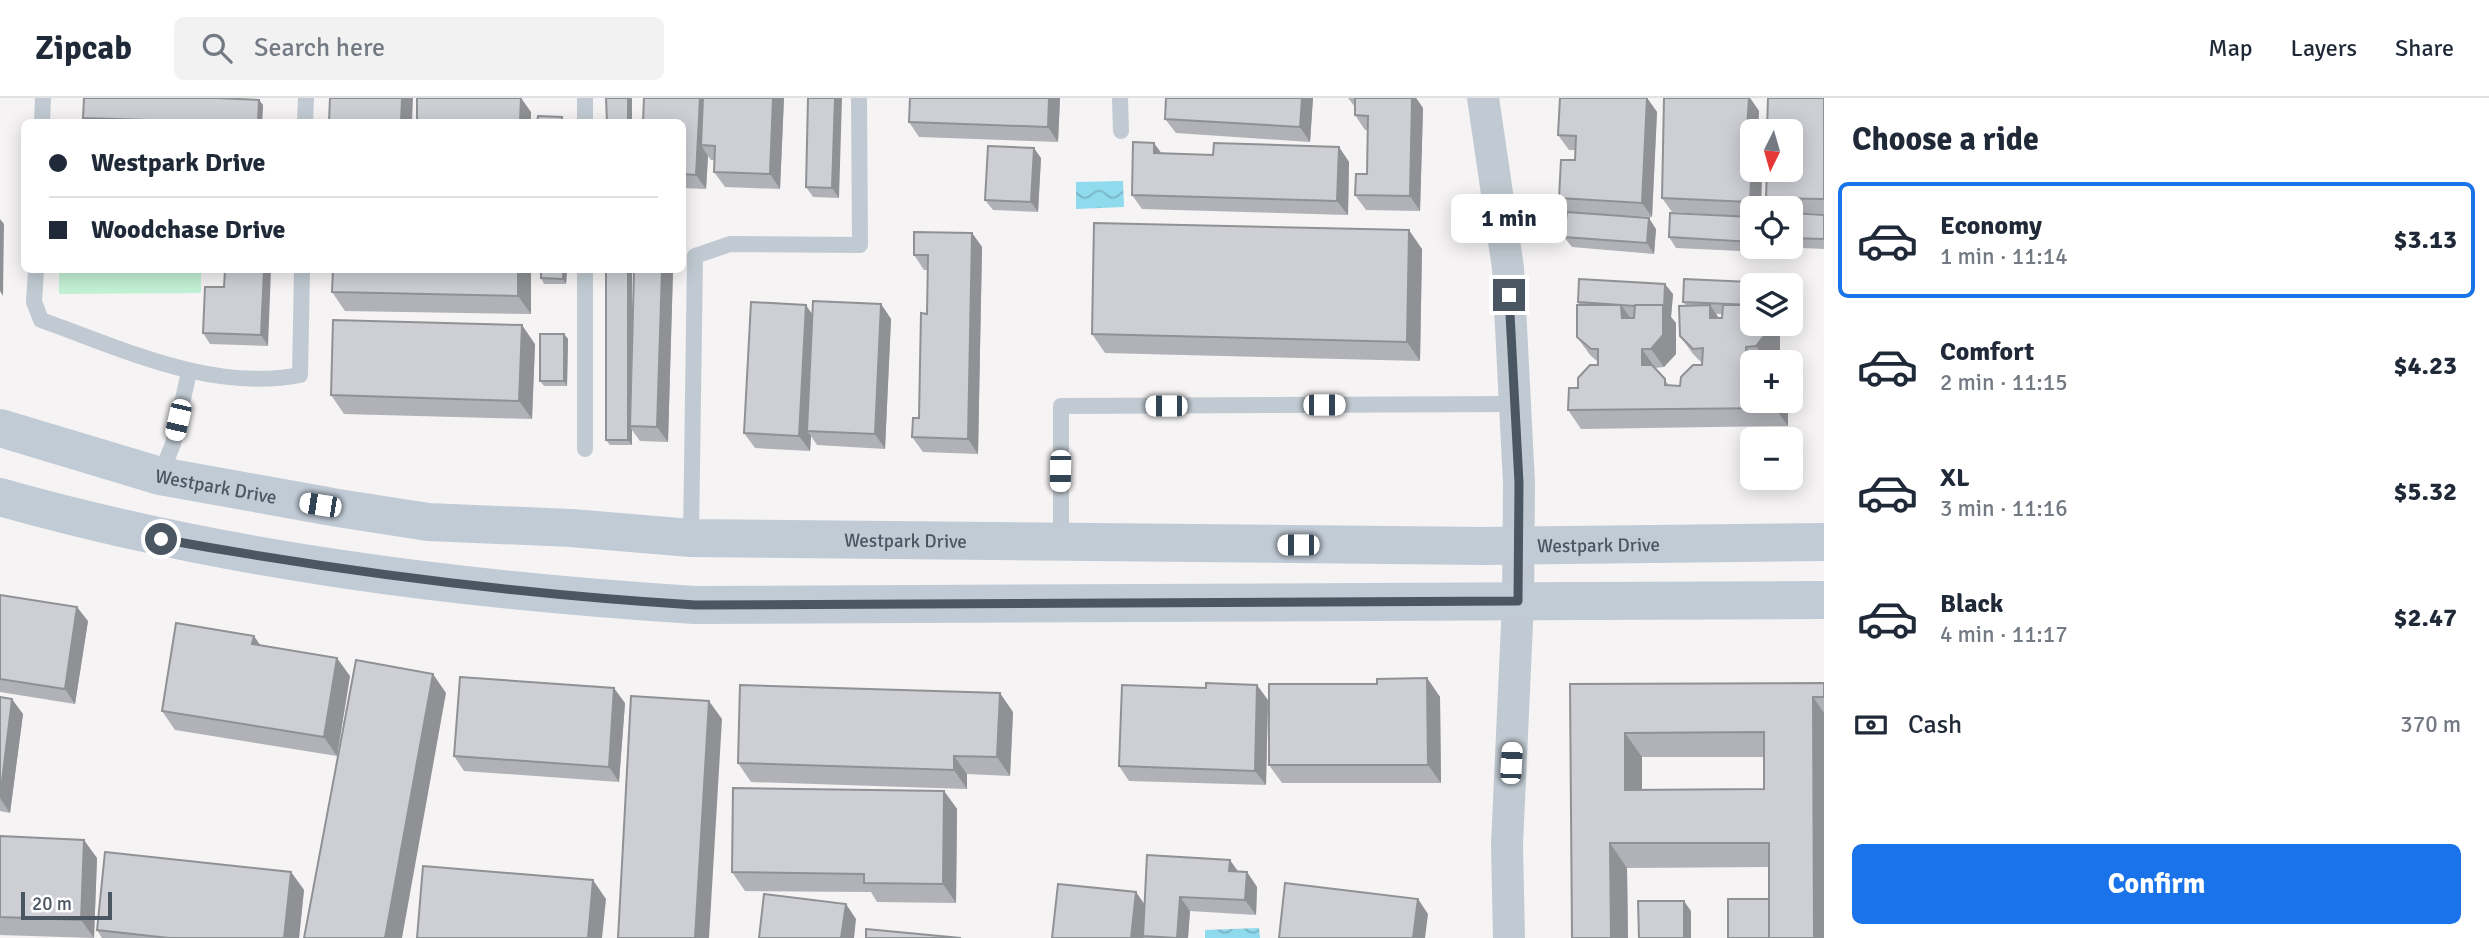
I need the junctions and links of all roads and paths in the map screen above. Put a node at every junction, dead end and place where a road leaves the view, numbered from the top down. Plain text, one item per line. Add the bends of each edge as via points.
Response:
1 (43, 98) edge
2 (306, 98) edge
3 (584, 98) edge
4 (859, 98) edge
5 (1120, 98) edge
6 (1483, 98) edge
7 (42, 119) edge
8 (305, 119) edge
9 (584, 119) edge
10 (1121, 131) dead end
11 (36, 273) edge
12 (302, 273) edge
13 (585, 273) edge
14 (189, 372) junction
15 (1515, 404) junction
16 (0, 428) edge
17 (585, 449) dead end
18 (160, 476) junction
19 (0, 496) edge
20 (691, 538) junction
21 (1824, 542) edge
22 (1061, 543) junction
23 (1519, 546) junction
24 (1824, 600) edge
25 (1518, 601) junction
26 (1509, 938) edge

1 - 7 lane
2 - 8 lane
3 - 9 lane
4 - 20 lane via 860,245 730,244 695,256
5 - 10 lane
6 - 15 street via 1508,268
11 - 14 lane via 34,302 41,320
12 - 14 lane via 300,375 280,379
13 - 17 lane
14 - 18 lane via 173,443
15 - 22 lane via 1061,406
15 - 23 street
16 - 18 main road, Westpark Drive
18 - 20 main road, Westpark Drive via 428,522
19 - 25 main road via 187,543 345,571 571,597 695,605
20 - 22 main road, Westpark Drive
21 - 23 main road, Westpark Drive
22 - 23 main road, Westpark Drive
23 - 25 street
24 - 25 main road
25 - 26 street via 1507,845

